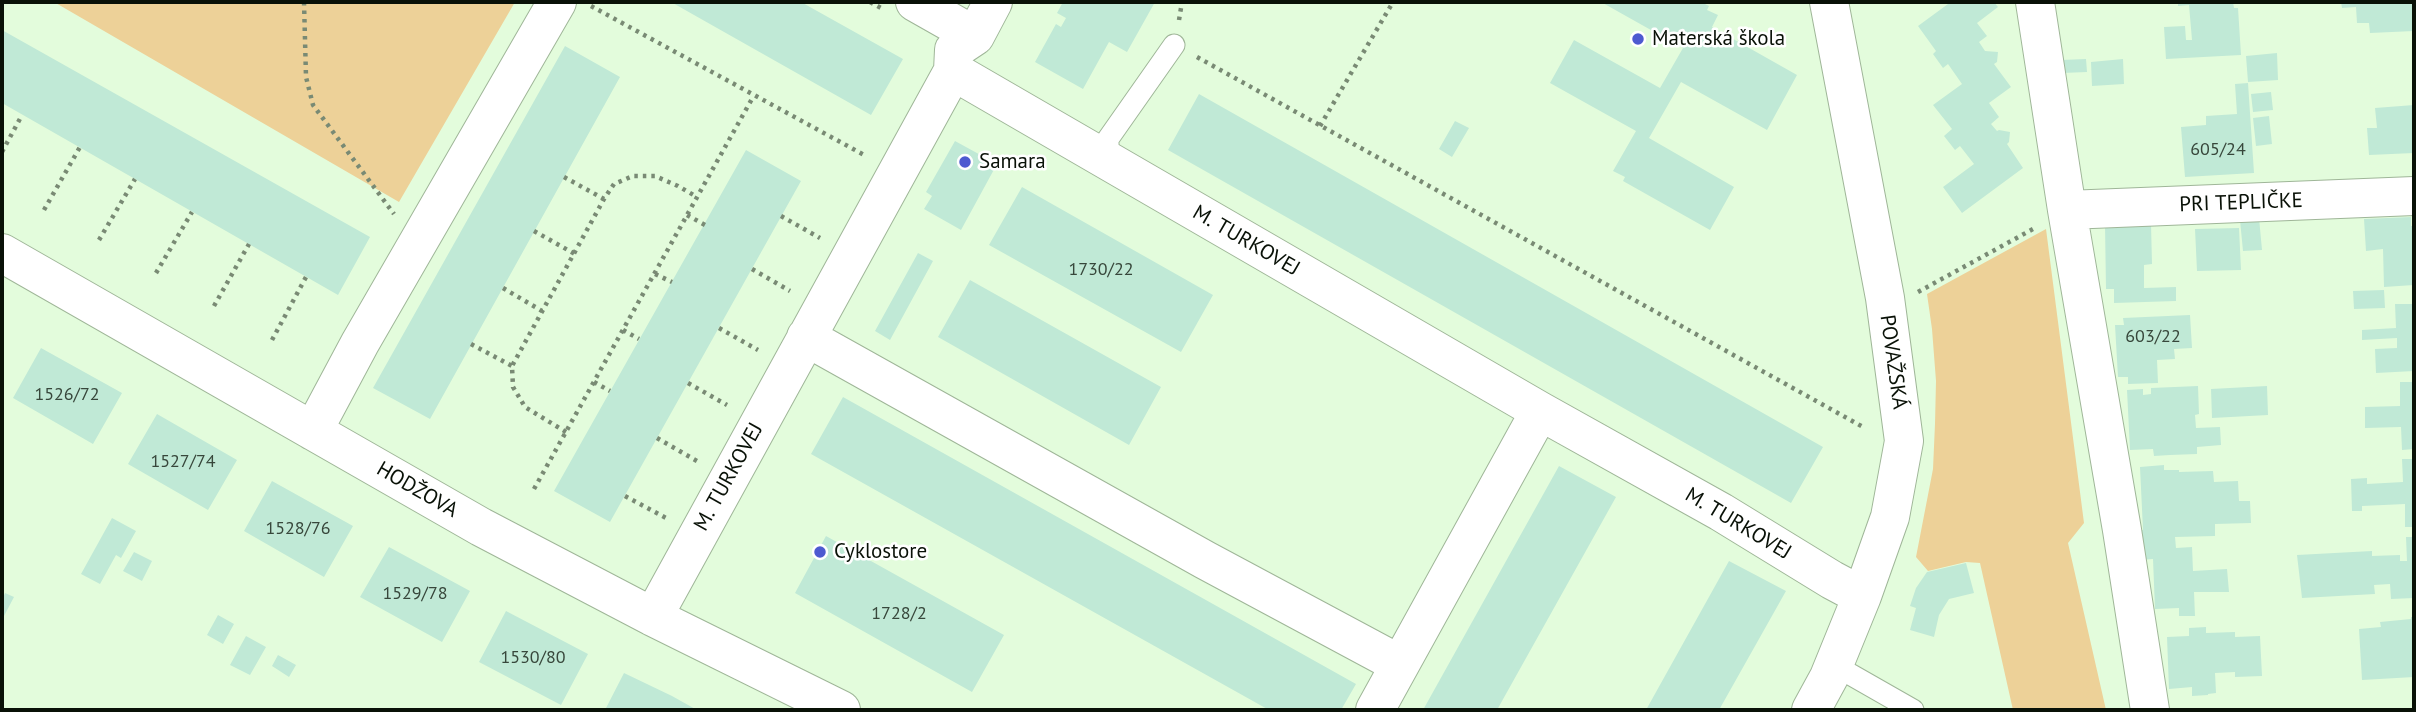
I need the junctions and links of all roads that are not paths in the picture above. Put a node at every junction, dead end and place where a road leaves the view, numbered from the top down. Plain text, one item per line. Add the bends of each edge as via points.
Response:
1 (557, 2) edge
2 (915, 2) edge
3 (993, 2) edge
4 (1829, 2) edge
5 (2035, 2) edge
6 (975, 36) junction
7 (1174, 45) road end
8 (953, 71) junction
9 (1108, 161) junction
10 (2414, 196) edge
11 (2067, 210) junction
12 (2, 253) edge
13 (806, 337) junction
14 (1540, 411) junction
15 (313, 431) junction
16 (1862, 596) junction
17 (653, 617) junction
18 (1399, 664) junction
19 (1834, 665) junction
20 (841, 710) edge
21 (1375, 710) edge
22 (1811, 710) edge
23 (1913, 710) edge
24 (2150, 710) edge

1 - 15 street
2 - 6 street
3 - 6 street, M. TURKOVEJ
4 - 16 street, POVAŽSKÁ via 1885,298 1904,441 1889,517
5 - 11 street
6 - 8 street, M. TURKOVEJ via 954,50
7 - 9 lane via 1108,139
8 - 9 street, M. TURKOVEJ
8 - 13 street, M. TURKOVEJ
9 - 14 street, M. TURKOVEJ
10 - 11 street, PRI TEPLIČKE
11 - 24 street
12 - 15 street, HODŽOVA
13 - 17 street, M. TURKOVEJ
13 - 18 street
14 - 16 street, M. TURKOVEJ
14 - 18 street
15 - 17 street, HODŽOVA via 481,527
16 - 19 street, POVAŽSKÁ
17 - 20 street, HODŽOVA
18 - 21 street
19 - 22 street, POVAŽSKÁ
19 - 23 lane

